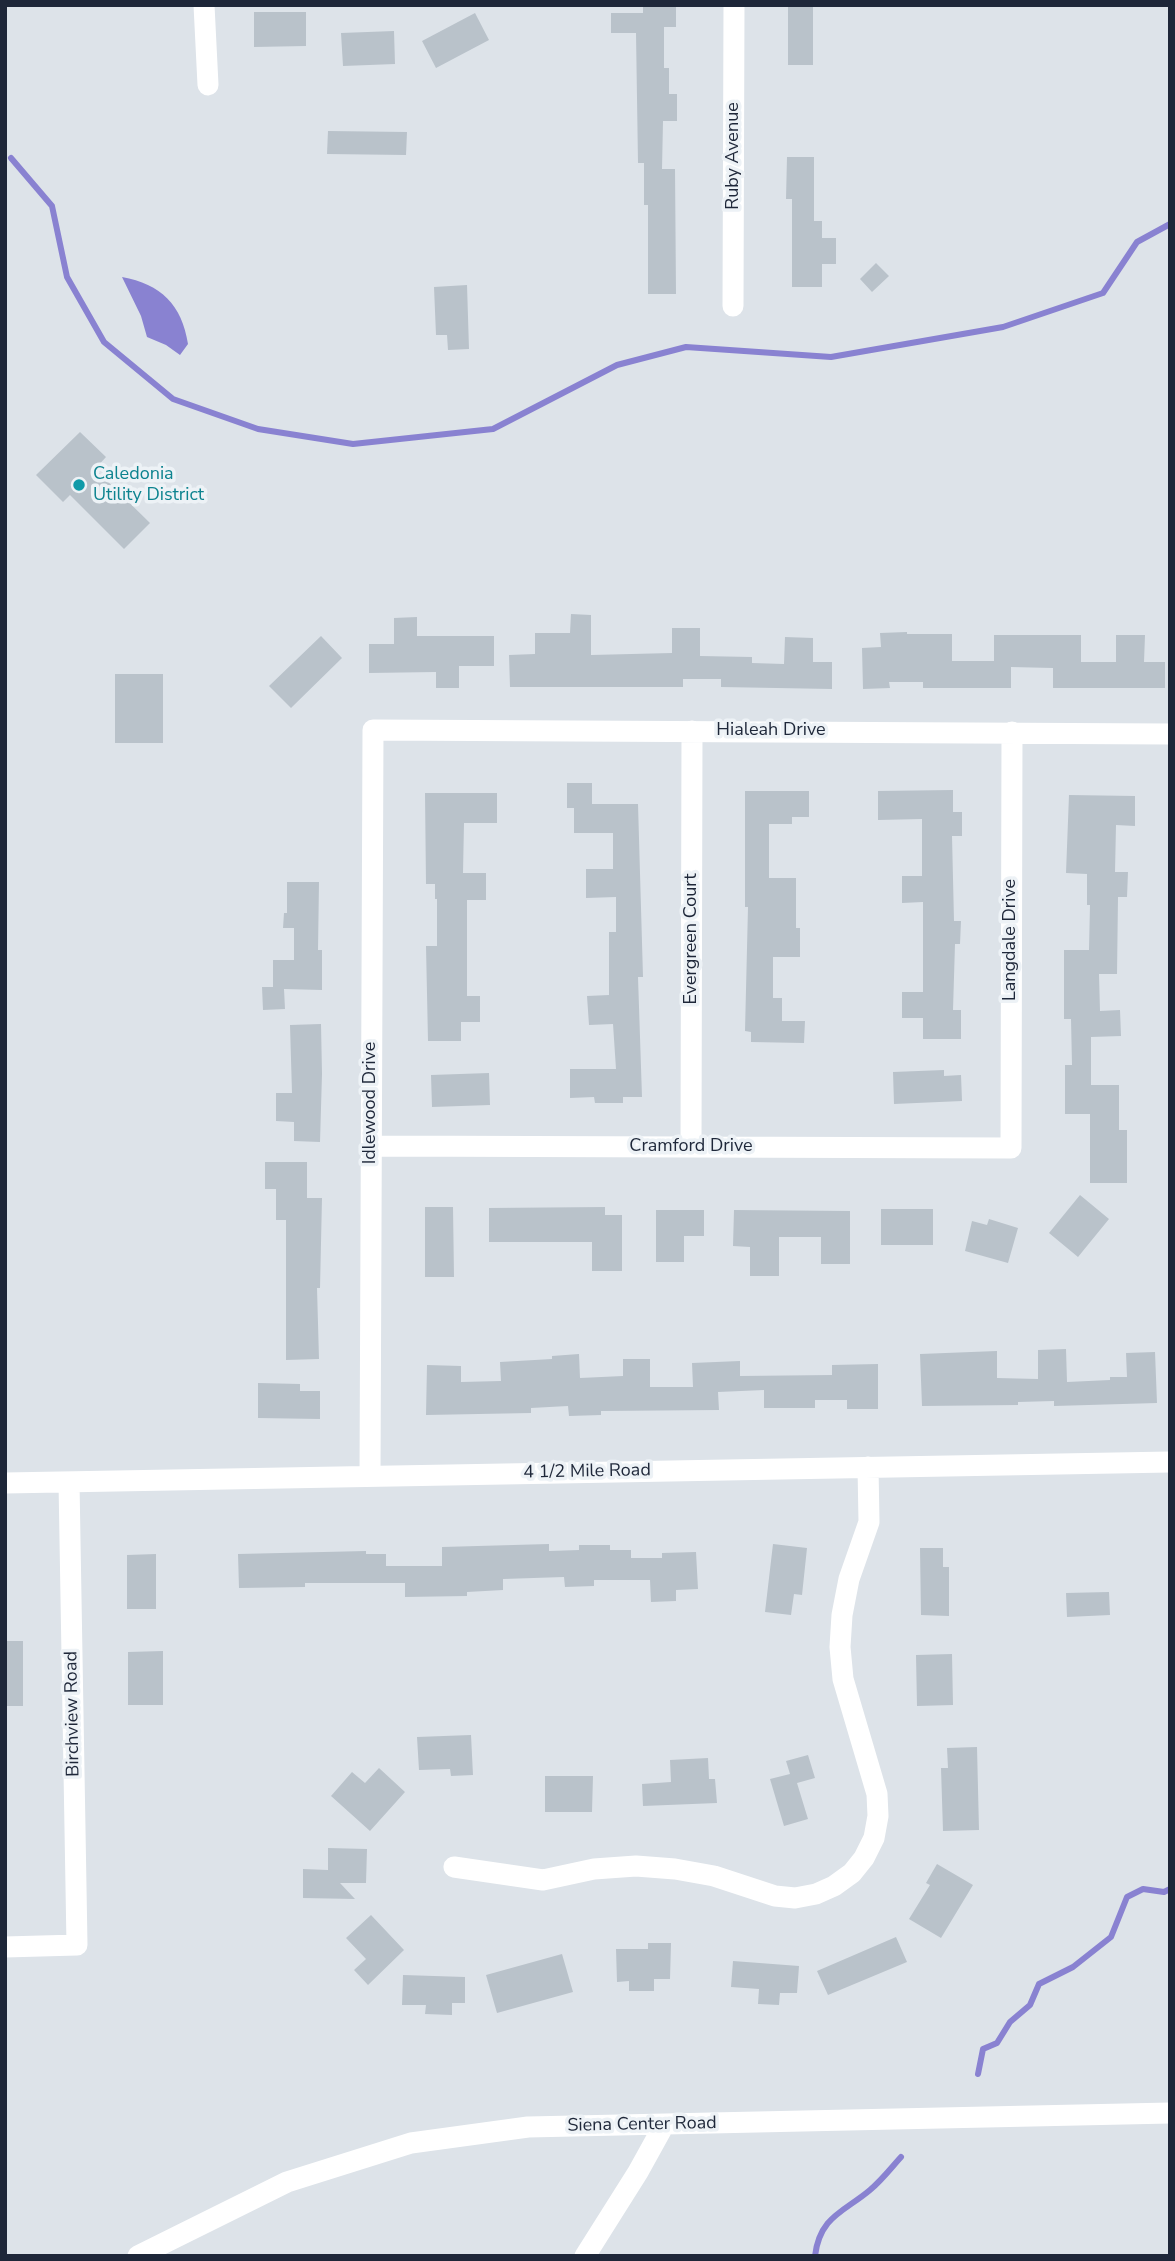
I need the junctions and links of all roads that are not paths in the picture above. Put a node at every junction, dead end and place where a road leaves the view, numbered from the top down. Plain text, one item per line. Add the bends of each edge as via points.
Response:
1 (204, 5) edge
2 (734, 5) edge
3 (208, 85) dead end
4 (733, 306) dead end
5 (373, 730) joint
6 (692, 731) junction
7 (1012, 732) junction
8 (1170, 734) edge
9 (371, 1146) junction
10 (691, 1147) junction
11 (1011, 1148) joint
12 (1170, 1462) edge
13 (868, 1467) junction
14 (370, 1476) junction
15 (69, 1482) junction
16 (5, 1483) edge
17 (454, 1867) dead end
18 (5, 1947) edge
19 (1170, 2113) edge
20 (664, 2125) junction
21 (138, 2256) edge
22 (585, 2256) edge

1 - 3 street
2 - 4 street, Ruby Avenue
5 - 6 street, Hialeah Drive
5 - 9 street, Idlewood Drive
6 - 7 street, Hialeah Drive
6 - 10 street, Evergreen Court
7 - 8 street, Hialeah Drive
7 - 11 street, Langdale Drive
9 - 10 street, Cramford Drive
9 - 14 street, Idlewood Drive
10 - 11 street, Cramford Drive
12 - 13 street, 4 1/2 Mile Road
13 - 14 street, 4 1/2 Mile Road
13 - 17 street via 869,1521 849,1579 840,1647 843,1679 877,1794 878,1816 874,1838 852,1873 817,1894 795,1898 675,1869 594,1869 543,1880
14 - 15 street, 4 1/2 Mile Road
15 - 16 street, 4 1/2 Mile Road
15 - 18 street, Birchview Road via 78,1945
19 - 20 street, Siena Center Road
20 - 21 street, Siena Center Road via 528,2127 411,2143 287,2182
20 - 22 street

